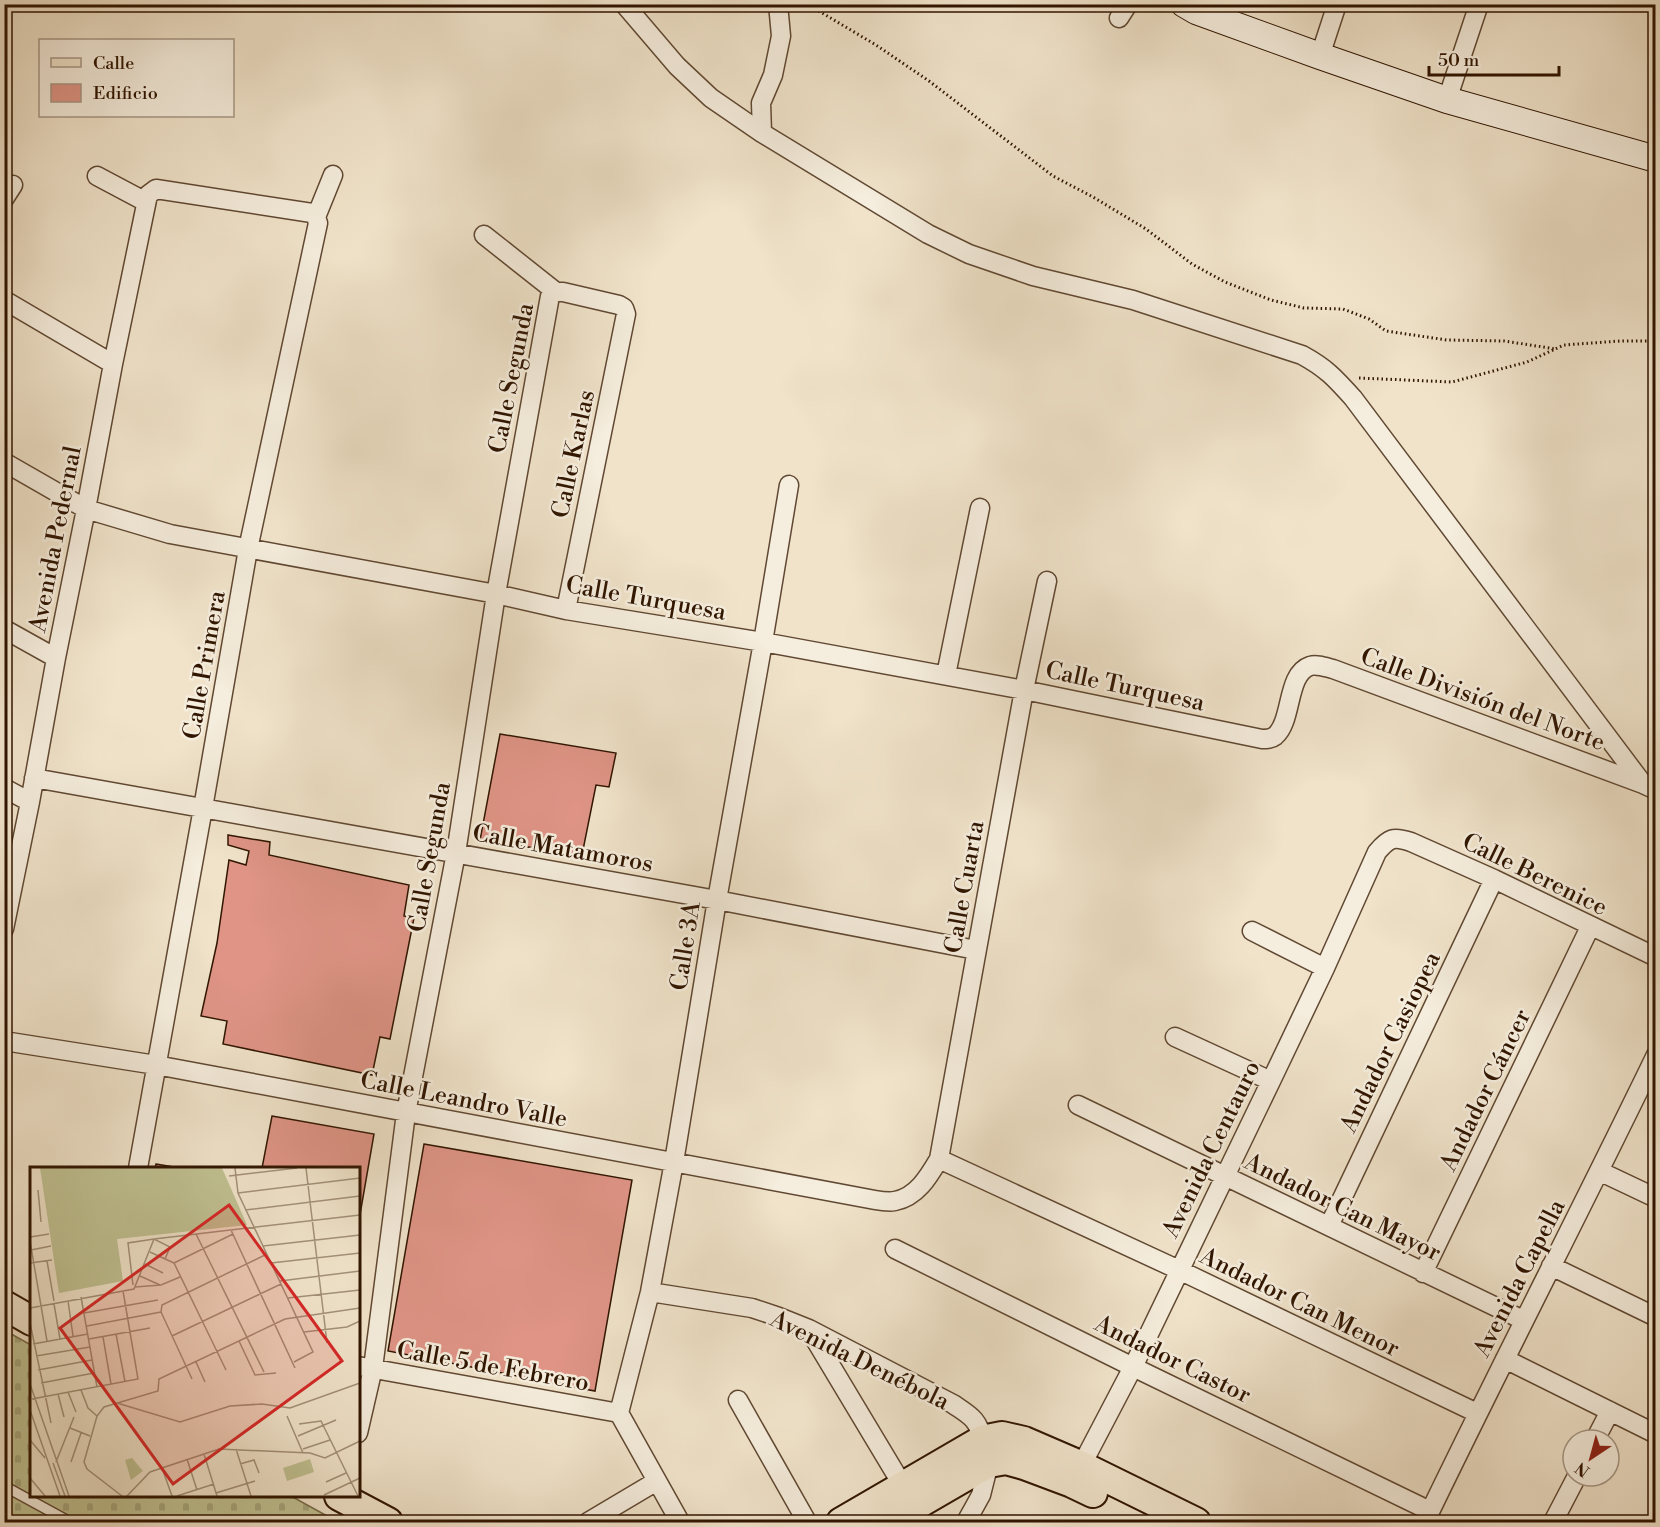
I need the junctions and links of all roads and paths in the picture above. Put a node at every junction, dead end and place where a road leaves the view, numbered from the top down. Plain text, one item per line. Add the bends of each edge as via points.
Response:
1 (624, 4) edge
2 (778, 4) edge
3 (807, 4) edge
4 (1184, 4) edge
5 (1337, 4) edge
6 (1479, 4) edge
7 (1320, 56) junction
8 (1447, 100) junction
9 (762, 133) junction
10 (1654, 154) edge
11 (333, 175) dead end
12 (97, 176) dead end
13 (147, 198) junction
14 (316, 217) junction
15 (484, 234) dead end
16 (556, 292) junction
17 (4, 300) edge
18 (1656, 341) edge
19 (1556, 349) junction
20 (112, 364) junction
21 (1333, 375) junction
22 (4, 462) edge
23 (789, 485) dead end
24 (980, 508) dead end
25 (86, 509) junction
26 (248, 549) junction
27 (1047, 581) dead end
28 (496, 594) junction
29 (566, 609) junction
30 (4, 629) edge
31 (763, 642) junction
32 (56, 658) junction
33 (946, 675) junction
34 (1297, 678) joint
35 (1024, 690) junction
36 (34, 778) junction
37 (1649, 787) edge
38 (4, 788) edge
39 (30, 802) junction
40 (203, 808) junction
41 (1392, 838) joint
42 (456, 853) junction
43 (1494, 879) junction
44 (717, 900) junction
45 (1590, 927) junction
46 (4, 929) edge
47 (1252, 931) dead end
48 (976, 950) junction
49 (1656, 957) edge
50 (1325, 968) junction
51 (1175, 1037) dead end
52 (4, 1041) edge
53 (1656, 1055) edge
54 (156, 1065) junction
55 (1650, 1079) edge
56 (1271, 1081) junction
57 (1078, 1106) dead end
58 (406, 1113) junction
59 (939, 1159) junction
60 (674, 1162) junction
61 (138, 1167) edge
62 (1599, 1171) junction
63 (1224, 1176) junction
64 (912, 1193) joint
65 (1656, 1198) edge
66 (1329, 1226) junction
67 (895, 1249) dead end
68 (1551, 1266) junction
69 (1179, 1270) junction
70 (1423, 1273) junction
71 (651, 1292) junction
72 (4, 1305) edge
73 (1656, 1317) edge
74 (30, 1320) edge
75 (1523, 1320) junction
76 (809, 1329) junction
77 (1505, 1359) junction
78 (366, 1367) edge
79 (1133, 1367) junction
80 (738, 1400) dead end
81 (1610, 1412) junction
82 (619, 1413) junction
83 (1478, 1413) junction
84 (360, 1416) edge
85 (1601, 1428) edge
86 (1656, 1434) edge
87 (986, 1451) junction
88 (1077, 1475) junction
89 (657, 1481) junction
90 (4, 1486) edge
91 (903, 1486) junction
92 (1571, 1488) edge
93 (345, 1497) edge
94 (1428, 1517) edge
95 (70, 1522) edge
96 (388, 1522) edge
97 (588, 1522) edge
98 (680, 1522) edge
99 (807, 1522) edge
100 (842, 1522) edge
101 (887, 1522) edge
102 (966, 1522) edge
103 (1154, 1522) edge
104 (1196, 1522) edge
105 (1553, 1522) edge

1 - 9 street via 677,66 711,98
2 - 9 street via 781,36 773,75 761,103
3 - 19 path via 928,81 1053,176 1093,196 1225,282 1304,308 1343,309 1386,331
4 - 7 main road
5 - 7 street
6 - 8 street
7 - 8 main road
8 - 10 main road
9 - 21 street via 969,255 1032,276 1133,300 1302,355
11 - 14 street, Calle Primera
12 - 13 street
13 - 14 street via 156,189 312,213
13 - 20 street, Avenida Pedernal
14 - 26 street, Calle Primera via 318,223
15 - 16 street
16 - 28 street, Calle Segunda via 550,297
16 - 29 street, Calle Karlas via 619,305 626,314
17 - 20 street
18 - 19 path via 1584,343
19 - 21 path via 1527,362 1452,382
20 - 25 street, Avenida Pedernal
21 - 37 street
22 - 25 street, Calle Turquesa
23 - 31 street, Calle 3A
24 - 33 street
25 - 26 street, Calle Turquesa via 170,534
25 - 32 street, Avenida Pedernal
26 - 28 street, Calle Turquesa
26 - 40 street, Calle Primera
27 - 35 street, Calle Cuarta
28 - 29 street, Calle Turquesa
28 - 42 street, Calle Segunda
29 - 31 street, Calle Turquesa
30 - 32 street
31 - 33 street, Calle Turquesa
31 - 44 street, Calle 3A
32 - 36 street, Avenida Pedernal
33 - 35 street, Calle Turquesa
34 - 35 street, Calle Turquesa via 1280,731 1262,739
34 - 37 street, Calle División del Norte via 1311,665 1332,669
35 - 48 street, Calle Cuarta
36 - 39 street, Avenida Pedernal
36 - 40 street, Calle Matamoros
38 - 39 street
39 - 46 street, Avenida Pedernal
40 - 42 street, Calle Matamoros
40 - 54 street, Calle Primera
41 - 43 street, Calle Berenice via 1411,842
41 - 50 street, Avenida Centauro via 1377,852
42 - 44 street, Calle Matamoros
42 - 58 street, Calle Segunda
43 - 45 street, Calle Berenice
43 - 66 street, Andador Casiopea
44 - 48 street, Calle Matamoros
44 - 60 street, Calle 3A
45 - 49 street, Calle Berenice
45 - 70 street, Andador Cáncer
47 - 50 street
48 - 59 street, Calle Cuarta
50 - 56 street, Avenida Centauro
51 - 56 street
52 - 54 street, Calle Leandro Valle
53 - 55 street, Avenida Capella
54 - 58 street, Calle Leandro Valle
54 - 61 street, Calle Primera
55 - 62 street, Avenida Capella
56 - 63 street, Avenida Centauro
57 - 63 street, Andador Can Mayor
58 - 60 street, Calle Leandro Valle
58 - 78 street, Calle Segunda
59 - 64 street, Calle Cuarta via 927,1180
59 - 69 street, Andador Can Menor
60 - 64 street, Calle Leandro Valle via 875,1200 895,1201
60 - 71 street, Calle 3A
62 - 65 street
62 - 68 street, Avenida Capella
63 - 66 street, Andador Can Mayor
63 - 69 street, Avenida Centauro
66 - 70 street, Andador Can Mayor
67 - 79 street, Andador Castor
68 - 73 street
68 - 75 street, Avenida Capella
69 - 79 street, Avenida Centauro
69 - 83 street, Andador Can Menor
70 - 75 street, Andador Can Mayor
71 - 76 street, Avenida Denébola via 752,1308
71 - 82 street, Calle 3A
72 - 74 main road
75 - 77 street, Avenida Capella
76 - 87 street, Avenida Denébola via 953,1404 980,1428
76 - 91 street
77 - 81 street
77 - 83 street, Avenida Capella
78 - 82 street, Calle 5 de Febrero
78 - 84 street, Calle Segunda
79 - 88 street, Avenida Centauro
79 - 94 street, Andador Castor
80 - 99 street
81 - 85 street
81 - 86 street
82 - 89 street
83 - 94 street, Avenida Capella
87 - 88 main road via 1024,1465
87 - 91 main road
87 - 101 main road
87 - 102 street via 981,1495
88 - 103 main road
88 - 104 main road
89 - 97 street
89 - 98 street
90 - 95 lane
91 - 100 main road
92 - 105 street
93 - 96 main road

